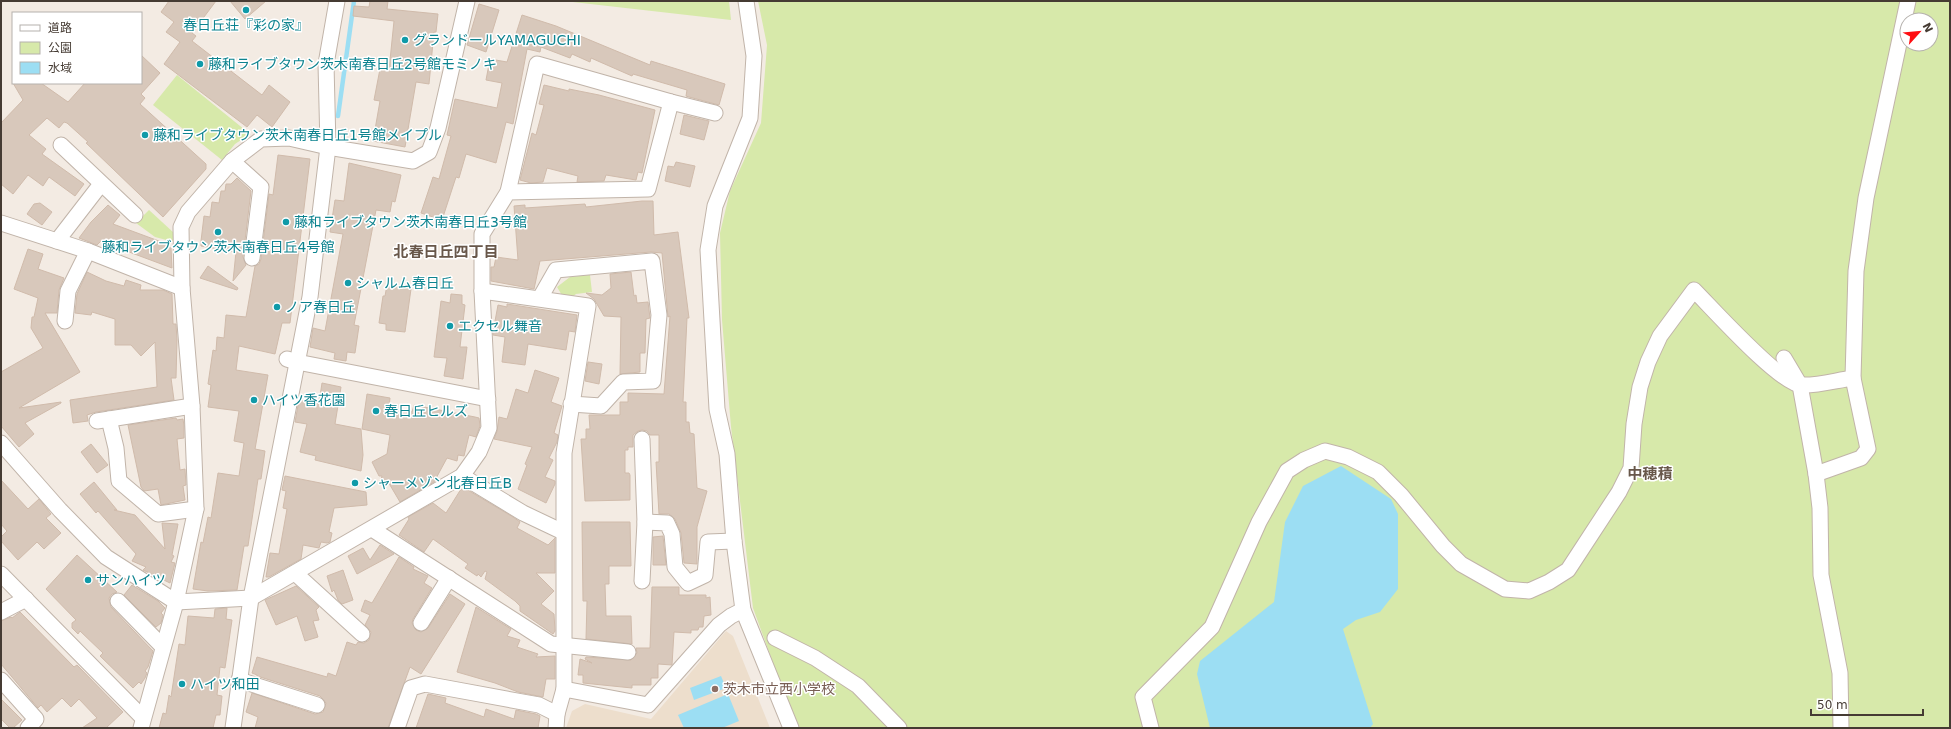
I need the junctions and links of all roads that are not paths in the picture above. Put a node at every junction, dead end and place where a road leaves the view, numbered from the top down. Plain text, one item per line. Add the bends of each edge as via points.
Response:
1 (337, 1) edge
2 (467, 1) edge
3 (746, 1) edge
4 (1908, 1) edge
5 (670, 102) junction
6 (715, 113) dead end
7 (61, 145) dead end
8 (328, 147) junction
9 (232, 161) junction
10 (101, 184) junction
11 (508, 192) junction
12 (135, 215) dead end
13 (1, 222) edge
14 (57, 241) junction
15 (88, 251) junction
16 (252, 258) dead end
17 (182, 288) junction
18 (482, 291) junction
19 (540, 298) junction
20 (65, 321) dead end
21 (1784, 358) dead end
22 (292, 360) junction
23 (1853, 378) junction
24 (1800, 385) junction
25 (488, 399) junction
26 (571, 404) junction
27 (192, 406) junction
28 (642, 439) dead end
29 (1, 443) edge
30 (1816, 474) junction
31 (462, 476) junction
32 (196, 509) junction
33 (645, 522) junction
34 (372, 529) junction
35 (563, 532) junction
36 (734, 542) junction
37 (295, 573) junction
38 (1, 574) edge
39 (449, 578) junction
40 (642, 581) dead end
41 (251, 598) junction
42 (26, 599) junction
43 (118, 600) dead end
44 (176, 602) junction
45 (743, 610) junction
46 (1, 612) edge
47 (421, 623) dead end
48 (362, 634) dead end
49 (775, 638) dead end
50 (565, 644) junction
51 (163, 647) junction
52 (628, 652) dead end
53 (1, 680) edge
54 (239, 680) junction
55 (564, 689) junction
56 (317, 705) dead end
57 (557, 721) edge
58 (142, 723) edge
59 (28, 728) edge
60 (233, 728) edge
61 (397, 728) edge
62 (791, 728) edge
63 (899, 728) edge
64 (1151, 728) edge
65 (1841, 728) edge

1 - 8 street via 326,64
2 - 8 street via 438,128 429,152 413,161
3 - 36 street via 754,56 750,118 715,206 708,250 717,408 727,454
4 - 23 street via 1865,205 1856,271
5 - 6 street
5 - 11 street via 648,188
5 - 11 street via 537,64
7 - 10 street
8 - 9 street via 288,138 261,139
8 - 22 street via 310,297
9 - 16 street via 261,187
9 - 17 street via 188,212 181,227
10 - 12 street
10 - 14 street
11 - 18 street via 482,234
13 - 14 street
14 - 15 street
15 - 17 street
15 - 20 street via 68,291
17 - 27 street
18 - 19 street
18 - 25 street
19 - 26 street via 588,306
19 - 26 street via 556,270 652,261 659,316 653,381 623,382 601,406
21 - 24 street
22 - 25 street
22 - 41 street
23 - 24 street
23 - 30 street via 1868,449 1862,458
24 - 30 street
24 - 64 street via 1785,378 1741,339 1694,290 1660,336 1648,362 1640,387 1634,424 1631,468 1619,492 1568,570 1529,591 1506,589 1461,564 1402,495 1378,472 1348,457 1325,451 1304,460 1287,471 1271,498 1212,627 1143,697
25 - 31 street via 489,428 479,452
26 - 35 street via 564,453
27 - 32 street
27 - 32 street via 103,420 116,448 119,481 158,514
28 - 33 street
29 - 44 street via 106,557
30 - 65 street via 1820,508 1821,575 1840,673
31 - 34 street
31 - 35 street via 523,513
32 - 44 street
33 - 36 street via 667,523 672,534 675,567 688,583 705,575 708,542
33 - 40 street
34 - 37 street
34 - 39 street
35 - 50 street
36 - 45 street
37 - 41 street
37 - 48 street
38 - 42 street
39 - 47 street
39 - 50 street via 551,644
41 - 44 street
41 - 54 street
42 - 46 street
42 - 58 street
43 - 51 street
44 - 51 street
45 - 55 street via 719,625 648,705
45 - 62 street
49 - 63 street via 815,658 858,686
50 - 52 street
50 - 55 street
51 - 58 street
53 - 59 street via 36,719
54 - 56 street
54 - 60 street
55 - 57 street
57 - 61 street via 540,705 425,684 411,688

